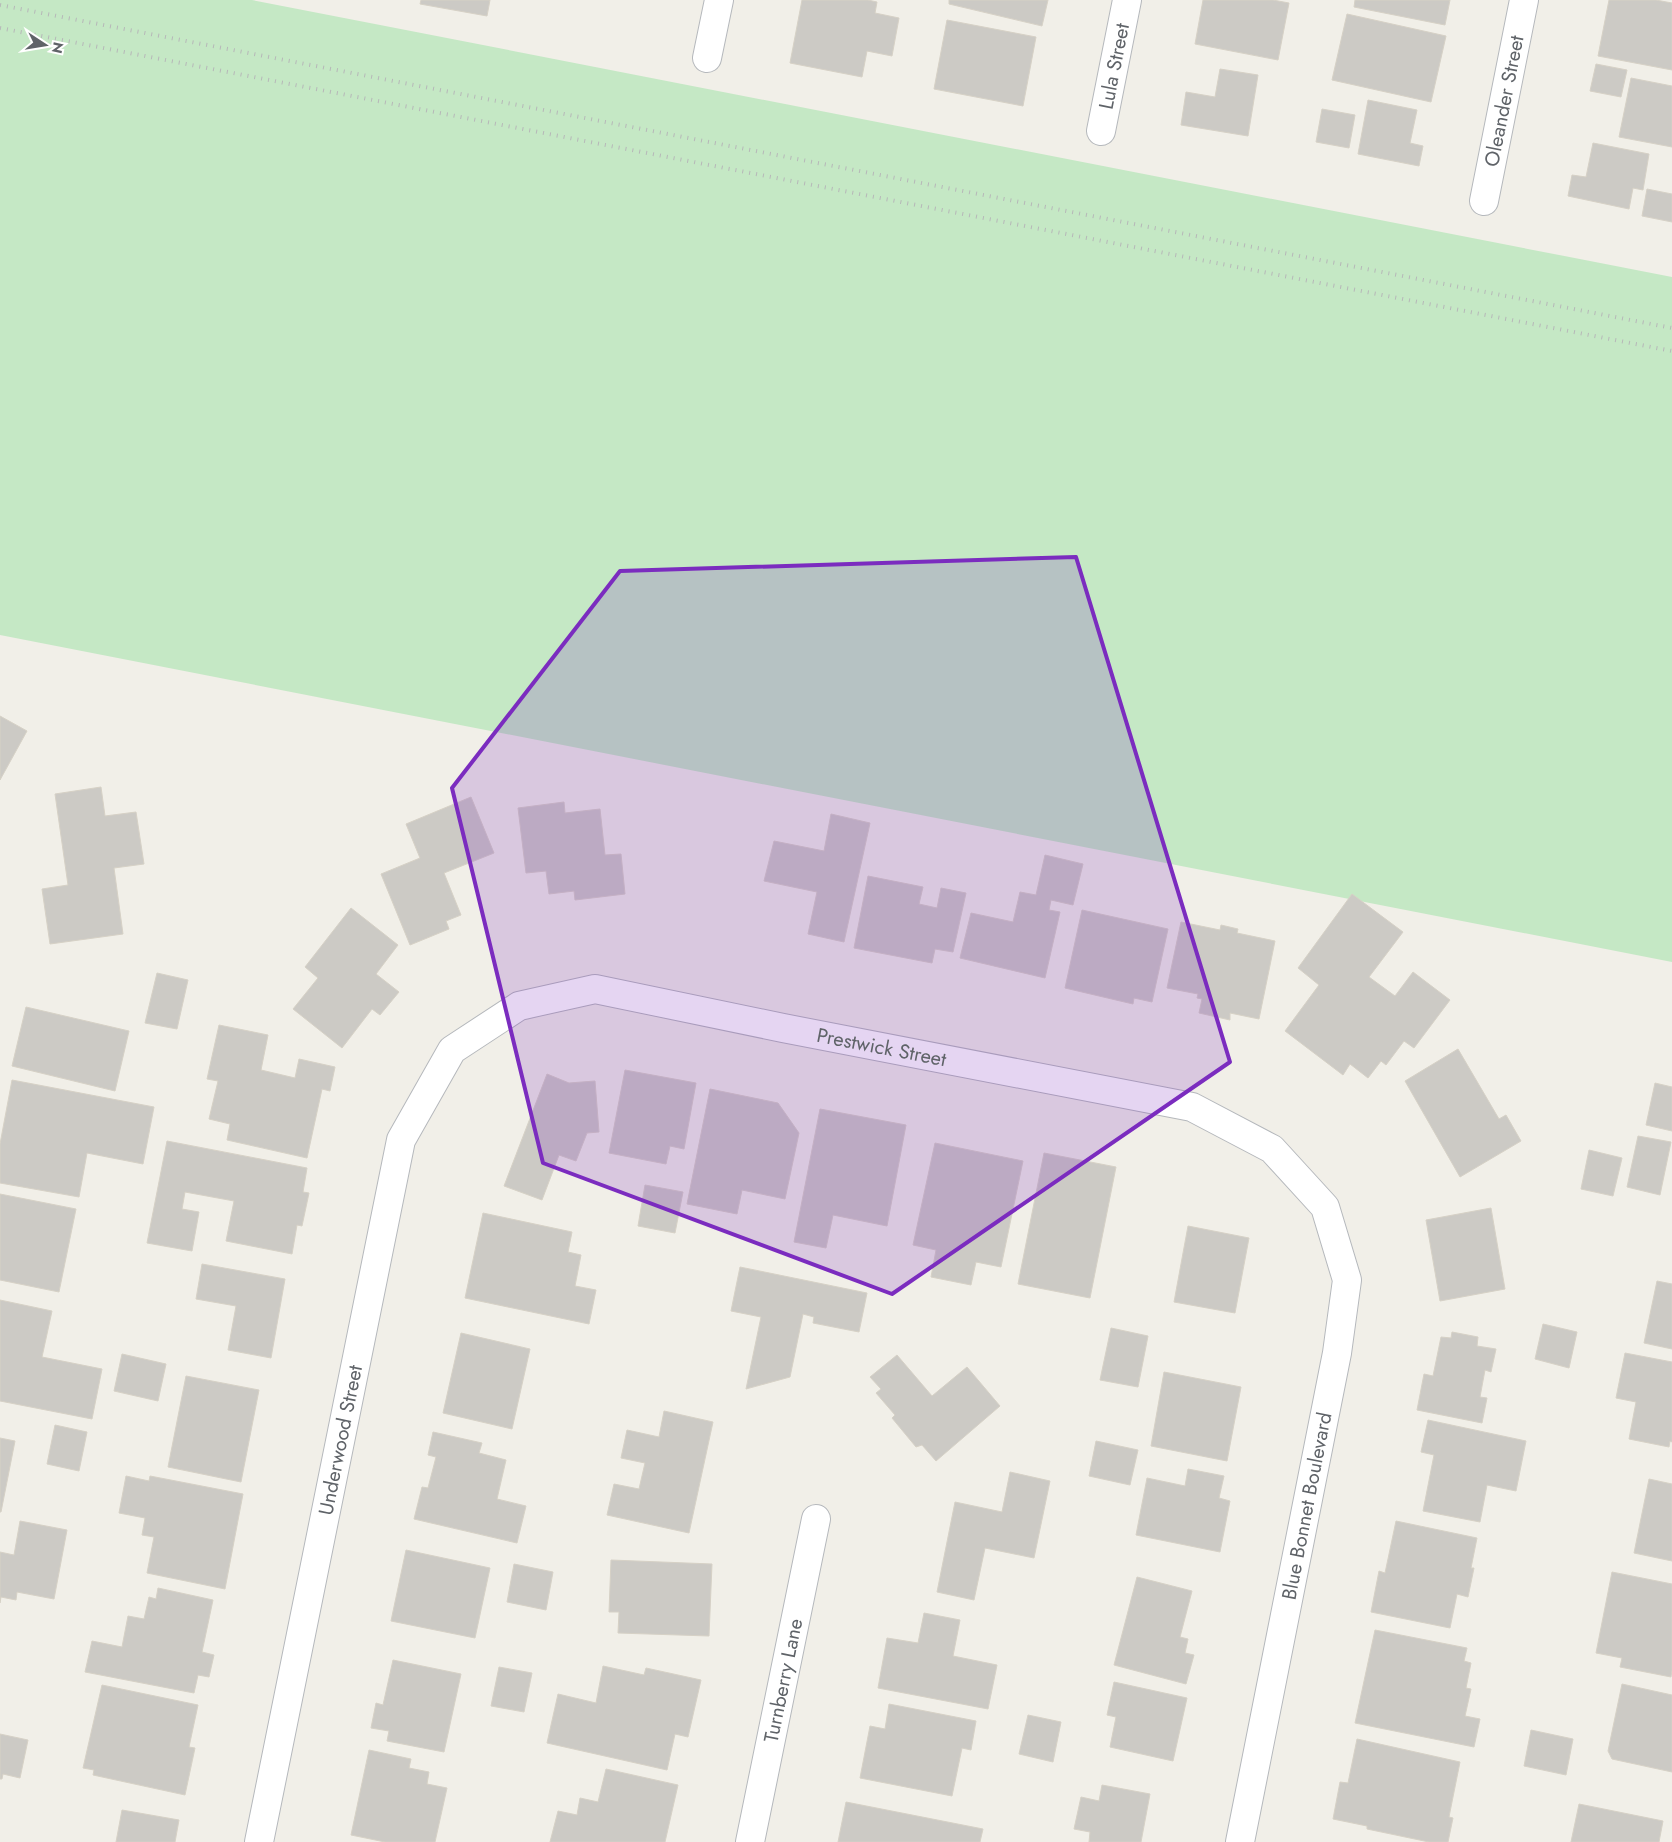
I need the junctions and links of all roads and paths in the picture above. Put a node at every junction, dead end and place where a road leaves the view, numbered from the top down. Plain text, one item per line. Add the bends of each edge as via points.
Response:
1 (718, 0) edge
2 (1126, 0) edge
3 (1524, 0) edge
4 (707, 58) dead end
5 (1101, 131) dead end
6 (1484, 201) dead end
7 (452, 1050) joint
8 (1301, 1180) joint
9 (816, 1519) dead end
10 (259, 1842) edge
11 (750, 1842) edge
12 (1240, 1842) edge

1 - 4 street
2 - 5 street, Lula Street
3 - 6 street, Oleander Street
7 - 8 street, Prestwick Street via 519,1006 595,989 1192,1107 1272,1149
7 - 10 street, Underwood Street via 401,1140
8 - 12 street, Blue Bonnet Boulevard via 1325,1207 1347,1280 1337,1353
9 - 11 street, Turnberry Lane

